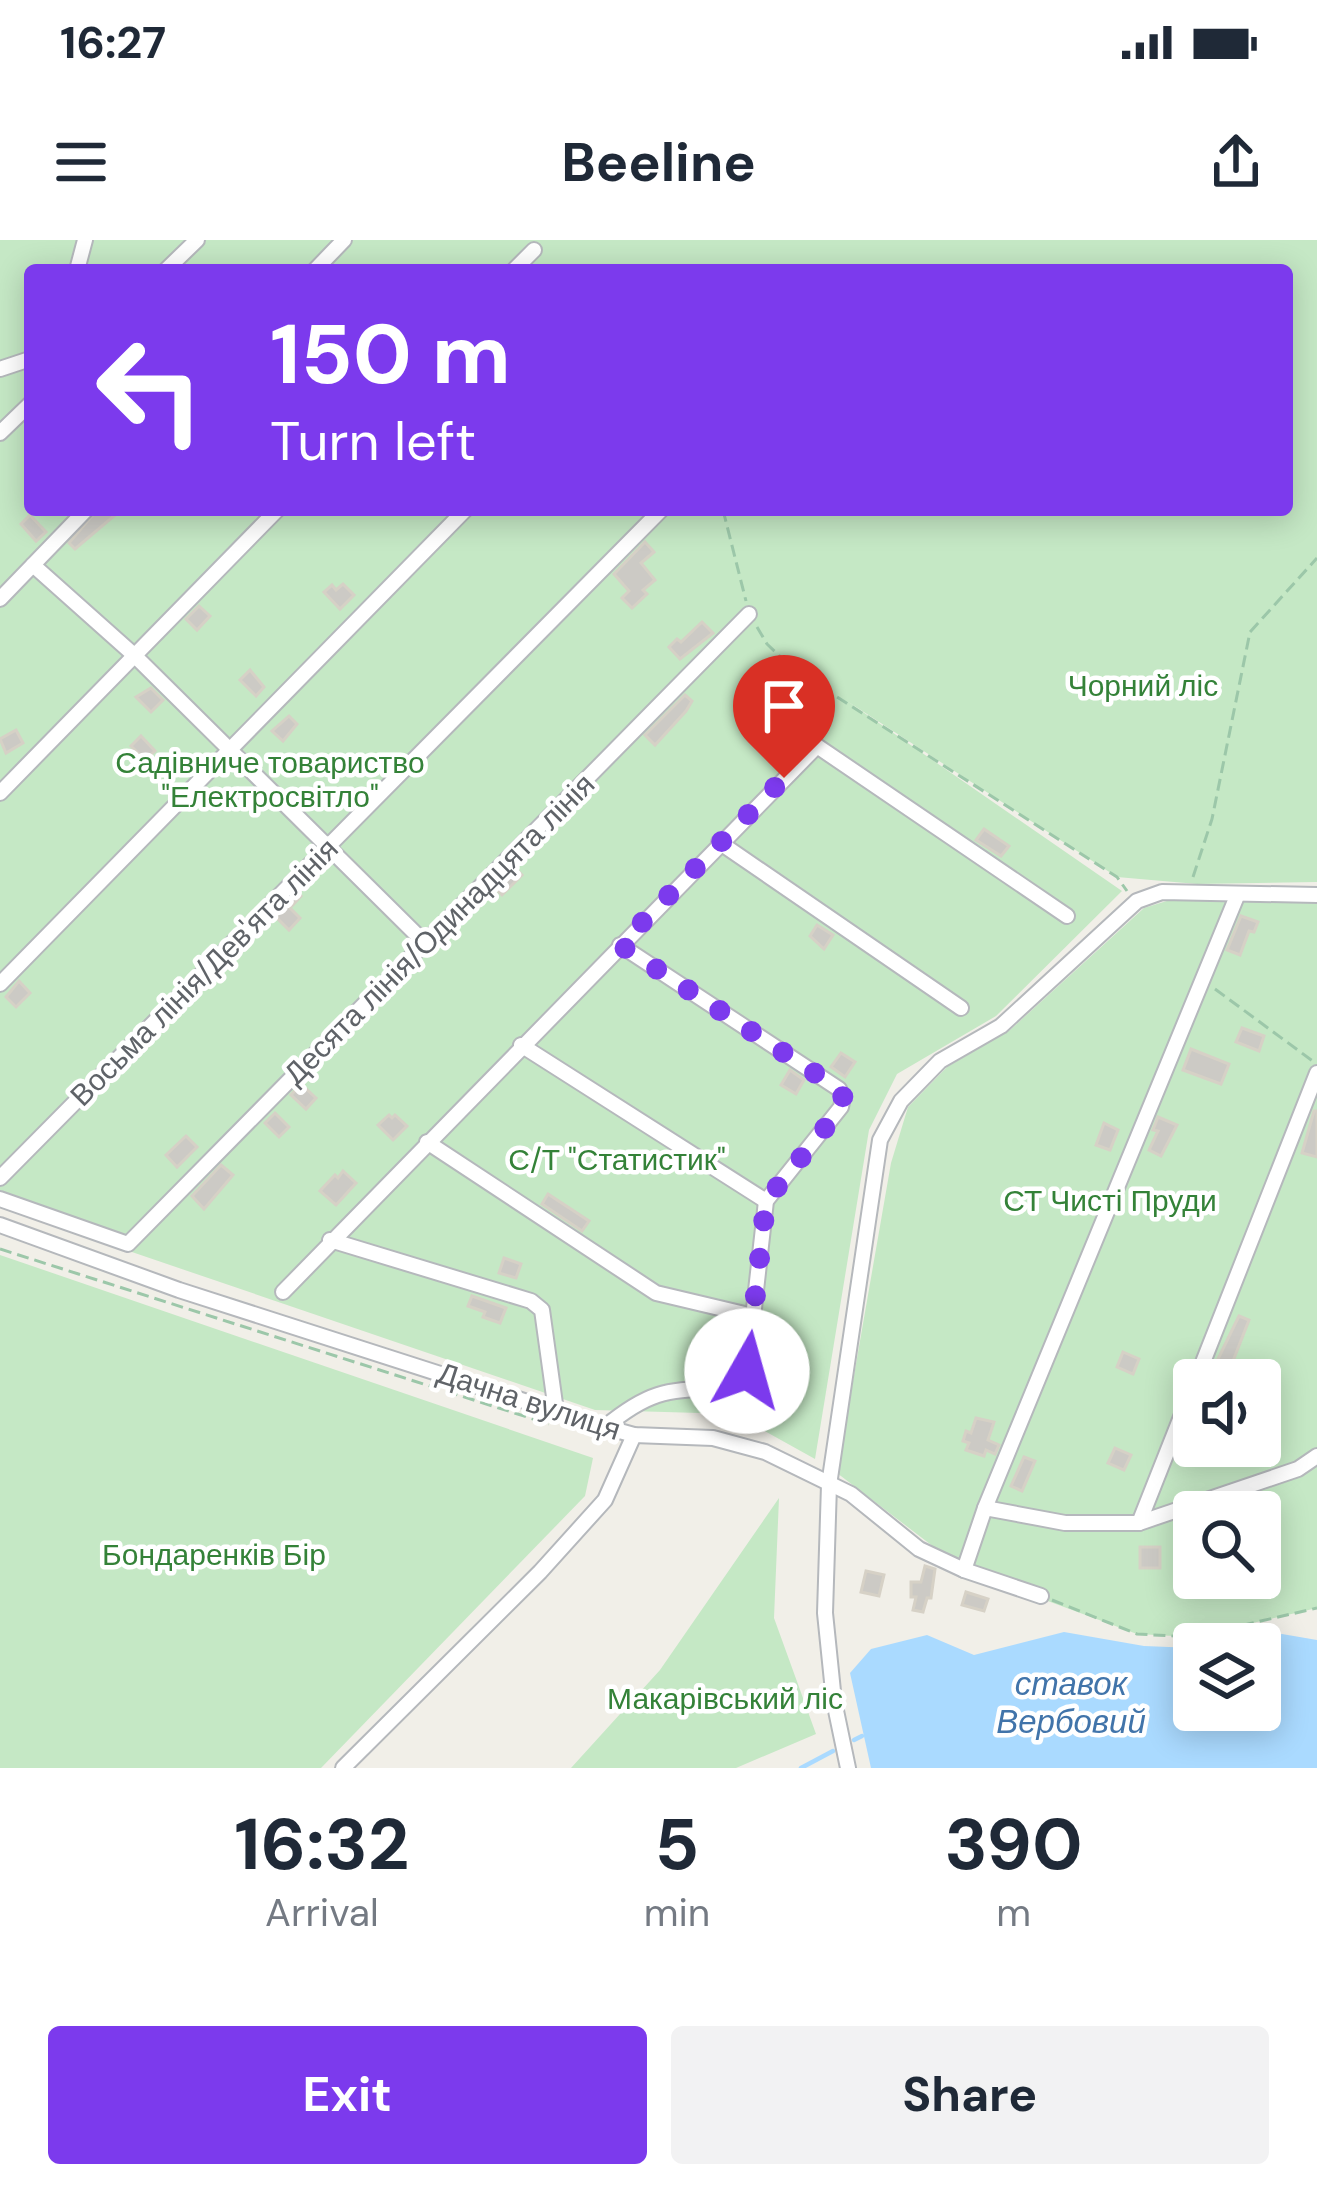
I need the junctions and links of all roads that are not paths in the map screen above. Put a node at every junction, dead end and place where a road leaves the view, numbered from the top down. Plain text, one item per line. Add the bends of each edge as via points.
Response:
1 (197, 240) edge
2 (344, 240) edge
3 (534, 250) dead end
4 (172, 264) edge
5 (321, 264) edge
6 (520, 264) edge
7 (24, 410) edge
8 (0, 433) edge
9 (80, 516) edge
10 (271, 516) edge
11 (459, 516) edge
12 (655, 516) edge
13 (33, 565) junction
14 (0, 599) edge
15 (749, 614) road end
16 (134, 655) junction
17 (232, 750) junction
18 (0, 793) edge
19 (719, 842) junction
20 (328, 845) junction
21 (1317, 895) edge
22 (1237, 896) junction
23 (1067, 916) dead end
24 (425, 943) junction
25 (620, 945) junction
26 (0, 984) edge
27 (961, 1008) dead end
28 (521, 1045) junction
29 (1317, 1069) edge
30 (427, 1142) junction
31 (0, 1178) edge
32 (0, 1199) edge
33 (766, 1201) junction
34 (0, 1225) edge
35 (330, 1240) junction
36 (283, 1292) dead end
37 (754, 1316) junction
38 (1204, 1359) edge
39 (560, 1418) junction
40 (605, 1427) junction
41 (634, 1435) junction
42 (1173, 1437) edge
43 (1317, 1456) edge
44 (829, 1486) junction
45 (985, 1508) junction
46 (1139, 1523) junction
47 (964, 1570) junction
48 (1041, 1597) road end
49 (343, 1768) edge
50 (848, 1768) edge

1 - 4 street
2 - 5 street
3 - 6 street
7 - 8 street
9 - 13 street
10 - 16 street
11 - 17 street
12 - 20 street, Восьма лінія/Дев'ята лінія
13 - 14 street
13 - 16 street
15 - 24 street, Десята лінія/Одинадцята лінія
16 - 17 street
16 - 18 street
17 - 20 street
17 - 26 street
19 - 23 street via 817,746
19 - 25 street
19 - 27 street
20 - 24 street
20 - 31 street, Восьма лінія/Дев'ята лінія
21 - 22 street
22 - 44 street via 1162,892 1135,903 1001,1026 940,1061 901,1101 880,1140
22 - 45 street
24 - 32 street, Десята лінія/Одинадцята лінія via 128,1244
25 - 28 street
25 - 33 street via 839,1089 842,1107
28 - 30 street
28 - 33 street
29 - 38 street
30 - 35 street
30 - 37 street via 656,1293
33 - 37 street
34 - 39 street, Дачна вулиця
35 - 36 street
35 - 39 street via 531,1301 542,1310
37 - 40 street via 742,1382 658,1391
39 - 40 street, Дачна вулиця
40 - 41 street, Дачна вулиця
41 - 44 street, Дачна вулиця via 713,1438 765,1452
41 - 49 street via 605,1500
42 - 46 street
43 - 46 street
44 - 47 street, Дачна вулиця
44 - 50 street via 825,1612
45 - 46 street via 1065,1523
45 - 47 street
47 - 48 street, Дачна вулиця

